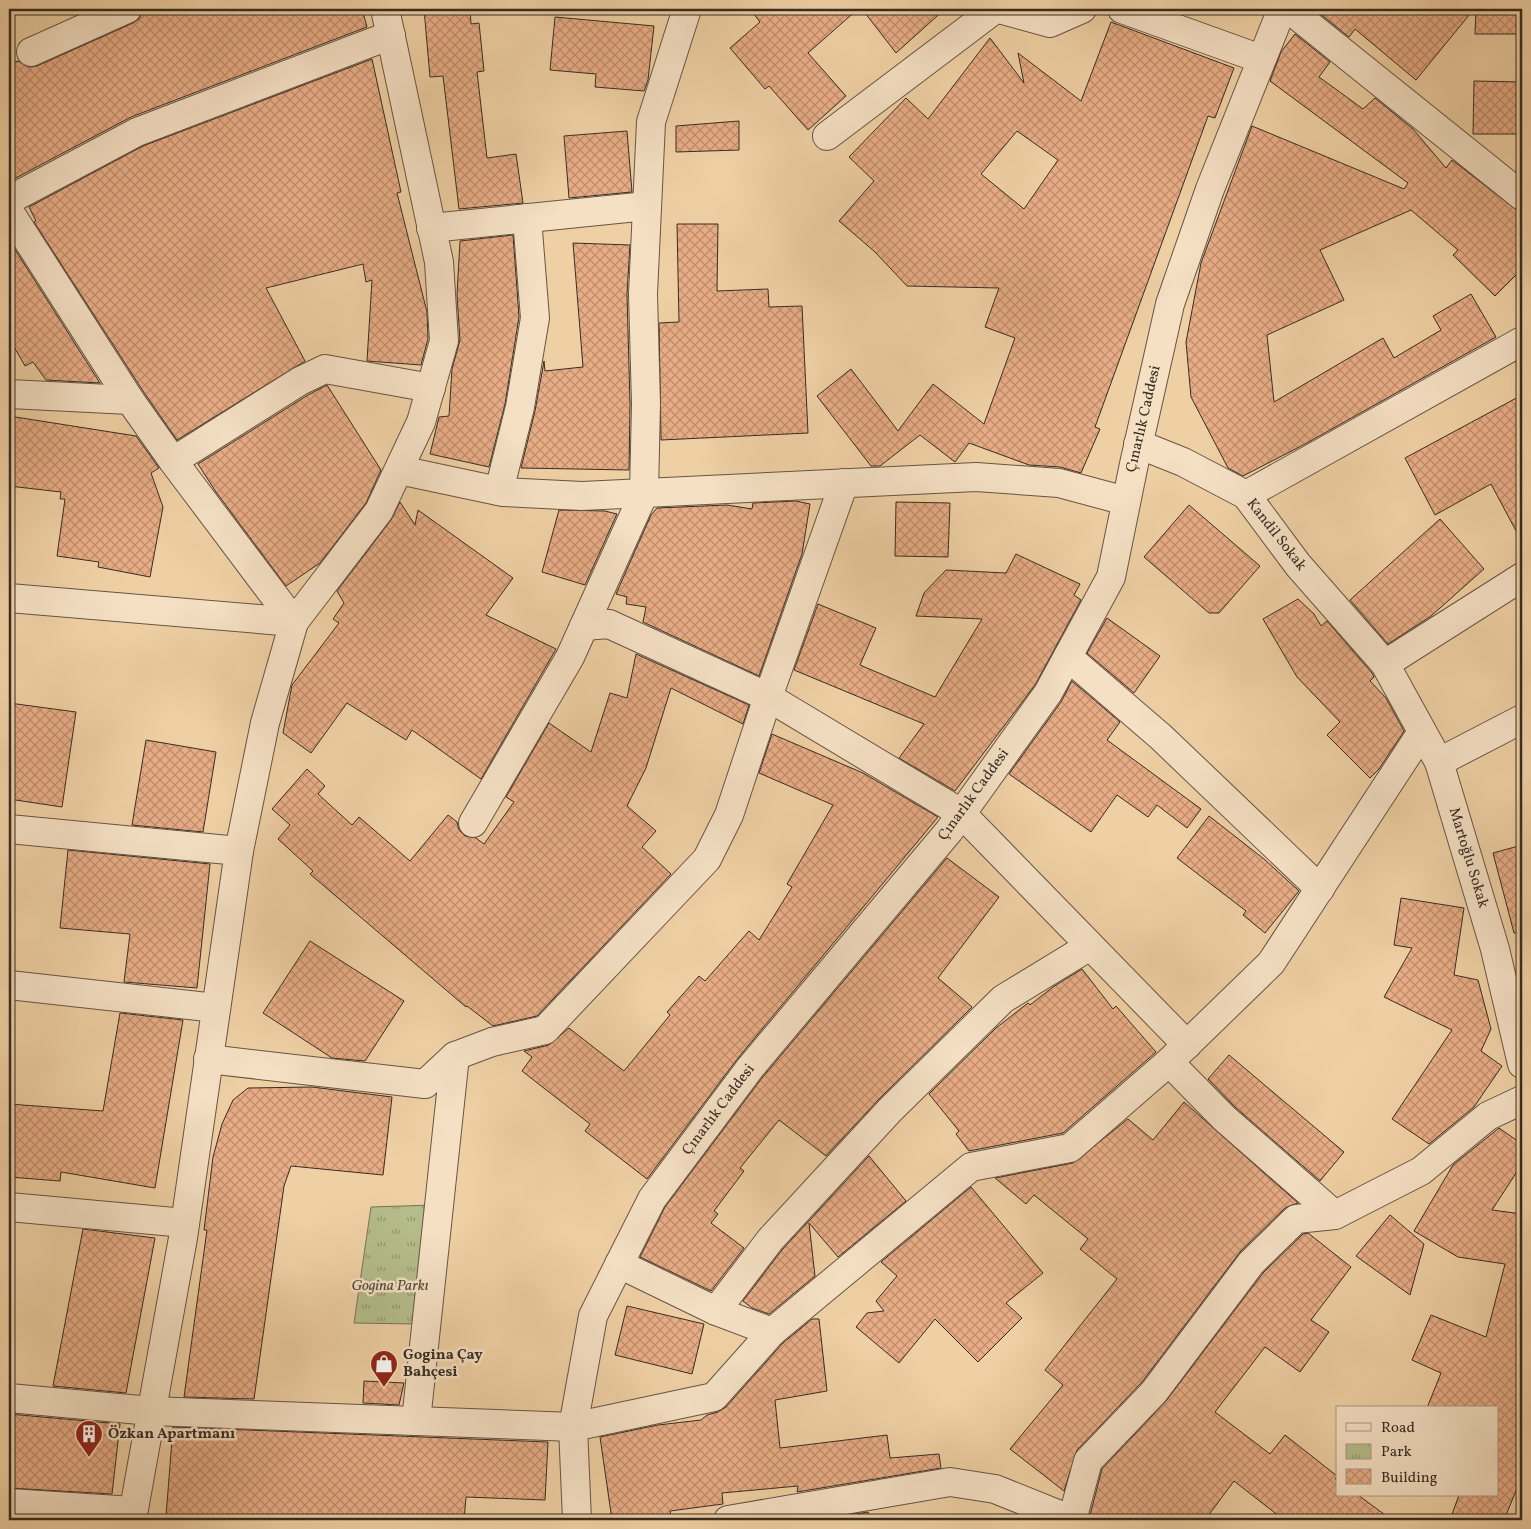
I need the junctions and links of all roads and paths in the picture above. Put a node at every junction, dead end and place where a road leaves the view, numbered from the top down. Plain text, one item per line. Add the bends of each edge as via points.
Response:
1 (127, 9) edge
2 (385, 9) edge
3 (687, 9) edge
4 (997, 9) edge
5 (1082, 9) edge
6 (1122, 9) edge
7 (1282, 9) edge
8 (1289, 9) edge
9 (391, 35) junction
10 (31, 52) dead end
11 (1261, 59) junction
12 (827, 136) dead end
13 (1522, 196) edge
14 (9, 200) edge
15 (647, 206) junction
16 (9, 211) edge
17 (527, 218) junction
18 (431, 228) junction
19 (1522, 341) edge
20 (431, 388) junction
21 (9, 394) edge
22 (130, 400) junction
23 (1138, 444) junction
24 (173, 461) junction
25 (399, 470) junction
26 (844, 483) junction
27 (498, 491) junction
28 (644, 492) junction
29 (1246, 495) junction
30 (1126, 501) junction
31 (1522, 577) edge
32 (9, 598) edge
33 (294, 622) junction
34 (584, 626) junction
35 (1068, 657) junction
36 (1386, 664) junction
37 (768, 697) junction
38 (1522, 719) edge
39 (1422, 732) junction
40 (1439, 762) junction
41 (961, 814) junction
42 (473, 823) dead end
43 (9, 829) edge
44 (239, 851) junction
45 (1320, 889) junction
46 (1090, 946) junction
47 (1512, 973) edge
48 (9, 985) edge
49 (216, 1008) junction
50 (1178, 1054) junction
51 (455, 1056) junction
52 (208, 1059) junction
53 (1522, 1064) edge
54 (1522, 1100) edge
55 (9, 1207) edge
56 (1335, 1215) junction
57 (185, 1223) junction
58 (619, 1264) junction
59 (716, 1311) junction
60 (772, 1332) junction
61 (9, 1398) edge
62 (151, 1411) junction
63 (416, 1421) junction
64 (573, 1427) junction
65 (9, 1504) edge
66 (1036, 1514) edge
67 (132, 1516) edge
68 (577, 1520) edge
69 (728, 1520) edge
70 (1072, 1520) edge

1 - 10 street
2 - 9 street
3 - 15 street via 651,122
4 - 5 street via 1050,23
4 - 12 street
6 - 11 street
7 - 11 street, Çınarlık Caddesi
8 - 13 street
9 - 14 street via 137,132
9 - 18 street
11 - 23 street, Çınarlık Caddesi via 1210,189 1170,304
15 - 17 street
15 - 28 street via 643,294
16 - 22 street
17 - 18 street
17 - 27 street via 535,318 520,407
18 - 20 street via 439,262 444,342
19 - 29 street
20 - 24 street via 325,369 300,381
20 - 25 street via 421,422
21 - 22 street
22 - 24 street
23 - 29 street, Kandil Sokak via 1183,462
23 - 30 street, Çınarlık Caddesi
24 - 33 street
25 - 27 street
25 - 33 street via 379,511
26 - 28 street
26 - 30 street via 976,477 1058,483
26 - 37 street
27 - 28 street via 582,496
28 - 34 street
29 - 36 street, Kandil Sokak via 1298,565
30 - 35 street, Çınarlık Caddesi via 1111,577
31 - 36 street
32 - 33 street
33 - 44 street via 265,723
34 - 37 street via 608,624
34 - 42 street via 570,657
35 - 41 street, Çınarlık Caddesi via 1048,694
35 - 45 street via 1161,737
36 - 39 street, Martoğlu Sokak
37 - 41 street
37 - 51 street via 730,815 707,859 545,1030 492,1042
38 - 40 street
39 - 40 street, Martoğlu Sokak
39 - 45 street
40 - 47 street, Martoğlu Sokak
41 - 46 street
41 - 58 street, Çınarlık Caddesi via 750,1068 652,1199
43 - 44 street
44 - 49 street
45 - 50 street via 1271,963
46 - 50 street
46 - 59 street via 1002,999 890,1110 776,1233
47 - 53 street, Martoğlu Sokak
48 - 49 street
49 - 52 street
50 - 56 street via 1224,1118
50 - 60 street via 1070,1148 971,1167
51 - 52 street via 425,1084
51 - 63 street
52 - 57 street
54 - 56 street via 1488,1116 1421,1171
55 - 57 street
56 - 70 street via 1296,1219 1251,1263 1154,1392 1088,1462
57 - 62 street
58 - 59 street
58 - 64 street, Çınarlık Caddesi via 593,1316
59 - 60 street
60 - 64 street via 714,1397
61 - 62 street
62 - 63 street
62 - 67 street
63 - 64 street
64 - 68 street, Çınarlık Caddesi
65 - 67 street
66 - 69 street via 996,1489 950,1482
66 - 70 street

